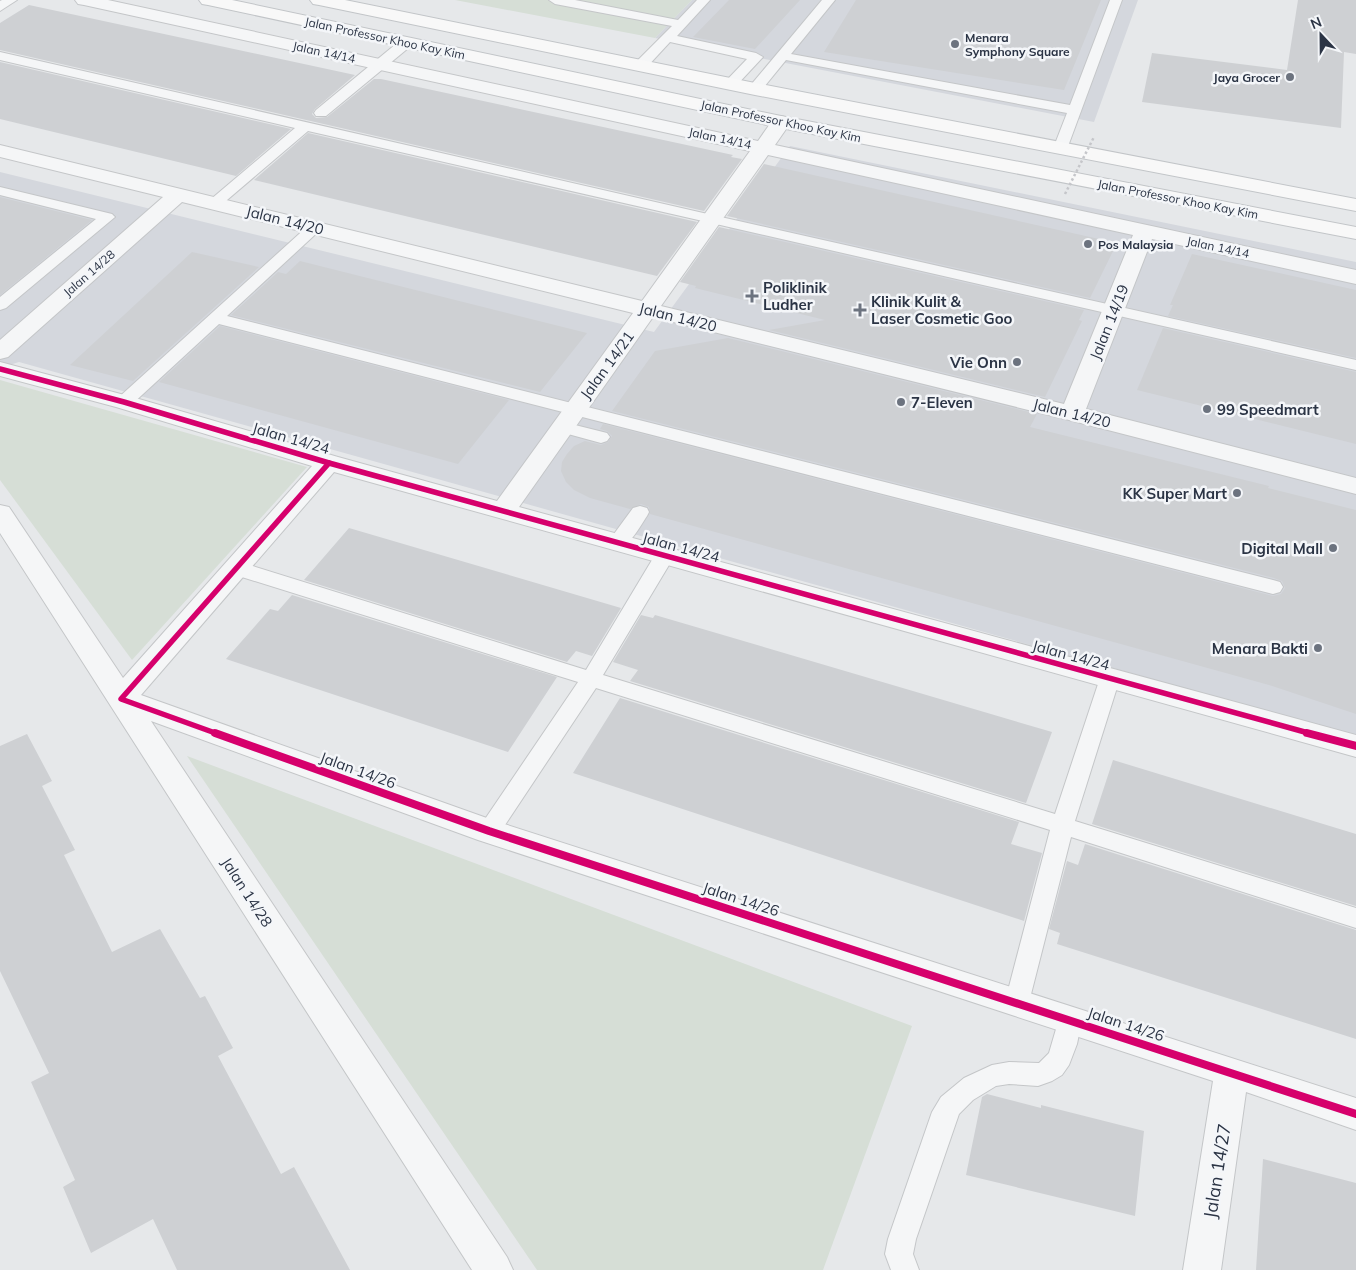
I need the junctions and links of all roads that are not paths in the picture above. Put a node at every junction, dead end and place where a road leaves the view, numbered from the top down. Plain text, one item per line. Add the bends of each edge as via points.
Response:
1 (11, 0) edge
2 (84, 0) edge
3 (208, 0) edge
4 (319, 0) edge
5 (555, 0) edge
6 (704, 0) edge
7 (829, 0) edge
8 (1116, 0) edge
9 (0, 7) edge
10 (681, 24) junction
11 (668, 38) junction
12 (408, 42) junction
13 (0, 56) edge
14 (782, 56) junction
15 (379, 64) junction
16 (640, 66) junction
17 (730, 84) junction
18 (755, 89) junction
19 (1075, 110) junction
20 (321, 113) dead end
21 (781, 122) junction
22 (306, 126) junction
23 (764, 148) junction
24 (1060, 149) junction
25 (0, 151) edge
26 (0, 191) edge
27 (178, 194) junction
28 (215, 203) junction
29 (1356, 205) edge
30 (712, 220) junction
31 (314, 228) junction
32 (1145, 231) junction
33 (1356, 234) edge
34 (1356, 277) edge
35 (0, 305) edge
36 (647, 310) junction
37 (1114, 310) junction
38 (216, 318) junction
39 (0, 352) edge
40 (1356, 365) edge
41 (0, 369) edge
42 (124, 402) junction
43 (1072, 413) junction
44 (569, 419) junction
45 (601, 437) dead end
46 (329, 463) junction
47 (1356, 486) edge
48 (503, 511) junction
49 (640, 512) dead end
50 (0, 513) edge
51 (618, 542) junction
52 (665, 555) junction
53 (236, 568) junction
54 (1273, 587) dead end
55 (1110, 678) junction
56 (590, 680) junction
57 (121, 699) junction
58 (1356, 746) edge
59 (1063, 824) junction
60 (489, 831) junction
61 (1356, 918) edge
62 (1017, 1002) junction
63 (1070, 1019) junction
64 (1232, 1072) junction
65 (1356, 1114) edge
66 (494, 1270) edge
67 (905, 1270) edge
68 (1202, 1270) edge

1 - 9 lane
2 - 15 street, Jalan 14/14
3 - 12 main road, Jalan Professor Khoo Kay Kim
4 - 16 main road, Jalan Professor Khoo Kay Kim
5 - 10 lane
6 - 10 lane
7 - 14 lane
8 - 19 lane
10 - 11 lane
11 - 16 lane
11 - 17 lane via 756,57
12 - 15 lane
12 - 21 main road, Jalan Professor Khoo Kay Kim
13 - 22 lane
14 - 18 lane
14 - 19 lane
15 - 20 lane
15 - 23 street, Jalan 14/14
16 - 17 main road, Jalan Professor Khoo Kay Kim
17 - 18 main road, Jalan Professor Khoo Kay Kim
18 - 24 main road, Jalan Professor Khoo Kay Kim
19 - 24 lane
21 - 23 street, Jalan 14/21
21 - 33 main road, Jalan Professor Khoo Kay Kim
22 - 28 lane
22 - 30 lane
23 - 30 street, Jalan 14/21
23 - 32 street, Jalan 14/14
24 - 29 main road, Jalan Professor Khoo Kay Kim
25 - 27 street, Jalan 14/20
26 - 35 lane via 107,217
27 - 28 street, Jalan 14/20
27 - 39 street, Jalan 14/28
28 - 31 street, Jalan 14/20
30 - 36 street, Jalan 14/21
30 - 37 lane
31 - 36 street, Jalan 14/20
31 - 38 lane
32 - 34 street, Jalan 14/14
32 - 37 street, Jalan 14/19
36 - 43 street, Jalan 14/20
36 - 44 street, Jalan 14/21
37 - 40 lane
37 - 43 street, Jalan 14/19
38 - 42 lane
38 - 44 lane
41 - 42 street, Jalan 14/24
42 - 46 street, Jalan 14/24
43 - 47 street, Jalan 14/20
44 - 45 lane
44 - 48 street, Jalan 14/21
44 - 54 lane
46 - 48 street, Jalan 14/24
46 - 53 street
48 - 51 street, Jalan 14/24
49 - 51 lane
50 - 57 street, Jalan 14/28
51 - 52 street, Jalan 14/24
52 - 55 street, Jalan 14/24
52 - 56 lane
53 - 56 lane
53 - 57 street
55 - 58 street, Jalan 14/24
55 - 59 lane
56 - 59 lane
56 - 60 lane
57 - 60 street, Jalan 14/26
57 - 66 street, Jalan 14/28
59 - 61 lane
59 - 62 lane
60 - 62 street, Jalan 14/26
62 - 63 street, Jalan 14/26
63 - 64 street, Jalan 14/26
63 - 67 lane via 1060,1056 1053,1067 1029,1076 998,1074 950,1104 902,1239 899,1254
64 - 65 street, Jalan 14/26
64 - 68 street, Jalan 14/27

